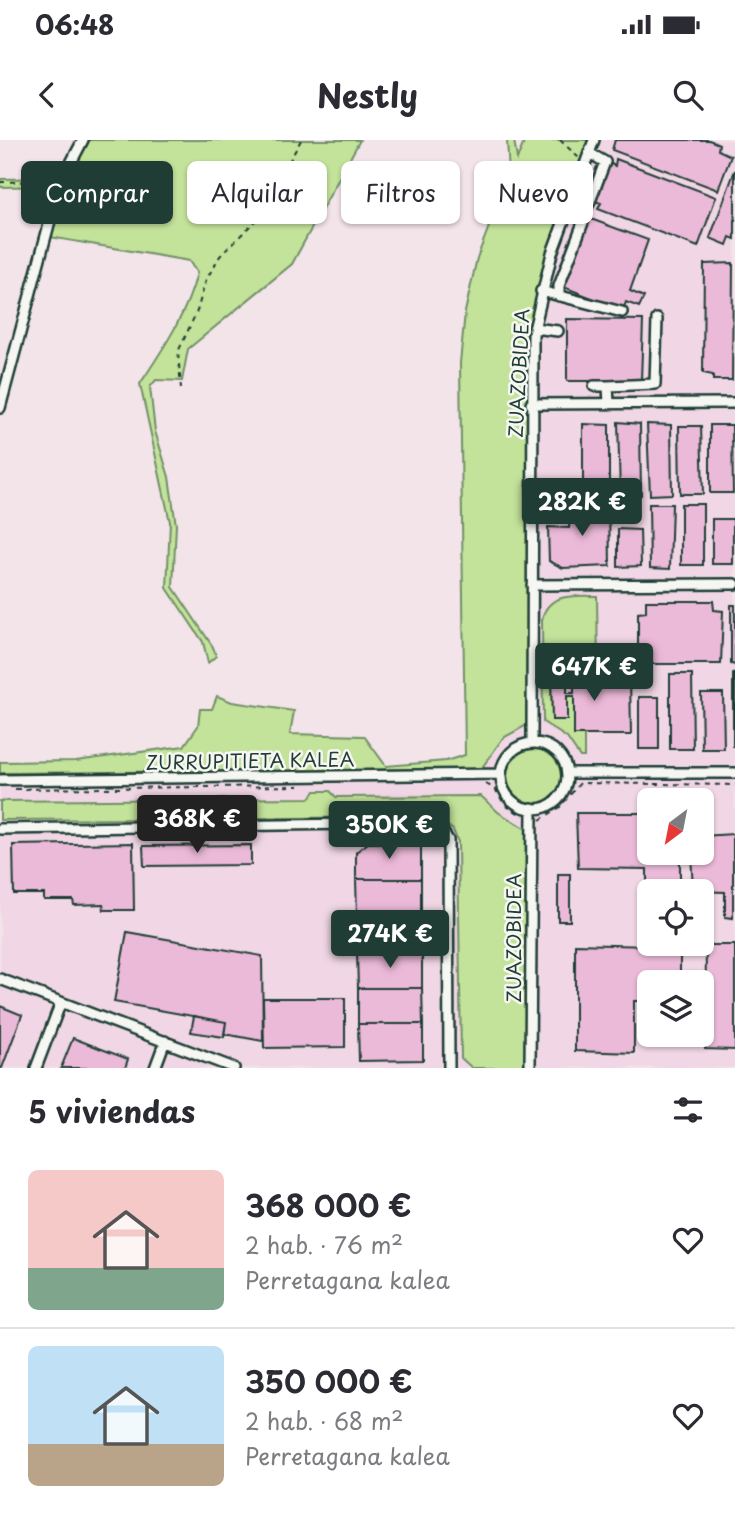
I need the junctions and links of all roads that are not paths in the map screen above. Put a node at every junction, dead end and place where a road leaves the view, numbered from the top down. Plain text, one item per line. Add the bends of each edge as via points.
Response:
1 (83, 140) edge
2 (594, 140) edge
3 (588, 157) junction
4 (586, 161) edge
5 (593, 194) edge
6 (563, 224) edge
7 (582, 224) edge
8 (541, 291) junction
9 (559, 296) junction
10 (622, 312) dead end
11 (657, 319) dead end
12 (534, 328) junction
13 (558, 331) dead end
14 (594, 386) dead end
15 (608, 386) junction
16 (609, 403) junction
17 (735, 403) edge
18 (531, 404) junction
19 (0, 408) edge
20 (735, 584) edge
21 (532, 585) junction
22 (532, 743) junction
23 (567, 773) junction
24 (735, 773) edge
25 (501, 774) junction
26 (0, 780) edge
27 (532, 808) junction
28 (0, 829) edge
29 (0, 979) edge
30 (61, 1002) junction
31 (165, 1041) junction
32 (36, 1068) edge
33 (155, 1068) edge
34 (234, 1068) edge
35 (449, 1068) edge
36 (530, 1068) edge

1 - 19 street via 62,180
2 - 3 street, ZUAZOBIDEA
3 - 4 street, ZUAZOBIDEA
3 - 5 street via 605,162
6 - 8 street, ZUAZOBIDEA
7 - 9 street
8 - 9 street
8 - 12 street, ZUAZOBIDEA
9 - 10 street
11 - 15 street via 655,384
12 - 13 street
12 - 18 street, ZUAZOBIDEA
14 - 15 street
15 - 16 street
16 - 17 street
16 - 18 street
18 - 21 street, ZUAZOBIDEA
20 - 21 street
21 - 22 street, ZUAZOBIDEA
22 - 23 street via 556,751
22 - 25 street via 510,752
23 - 24 street
23 - 27 street via 560,796 547,806
25 - 26 street, ZURRUPITIETA KALEA
25 - 27 street via 502,785 513,801
27 - 36 street, ZUAZOBIDEA
28 - 35 street via 425,823 440,829 448,840
29 - 30 street
30 - 31 street
30 - 32 street
31 - 33 street
31 - 34 street

